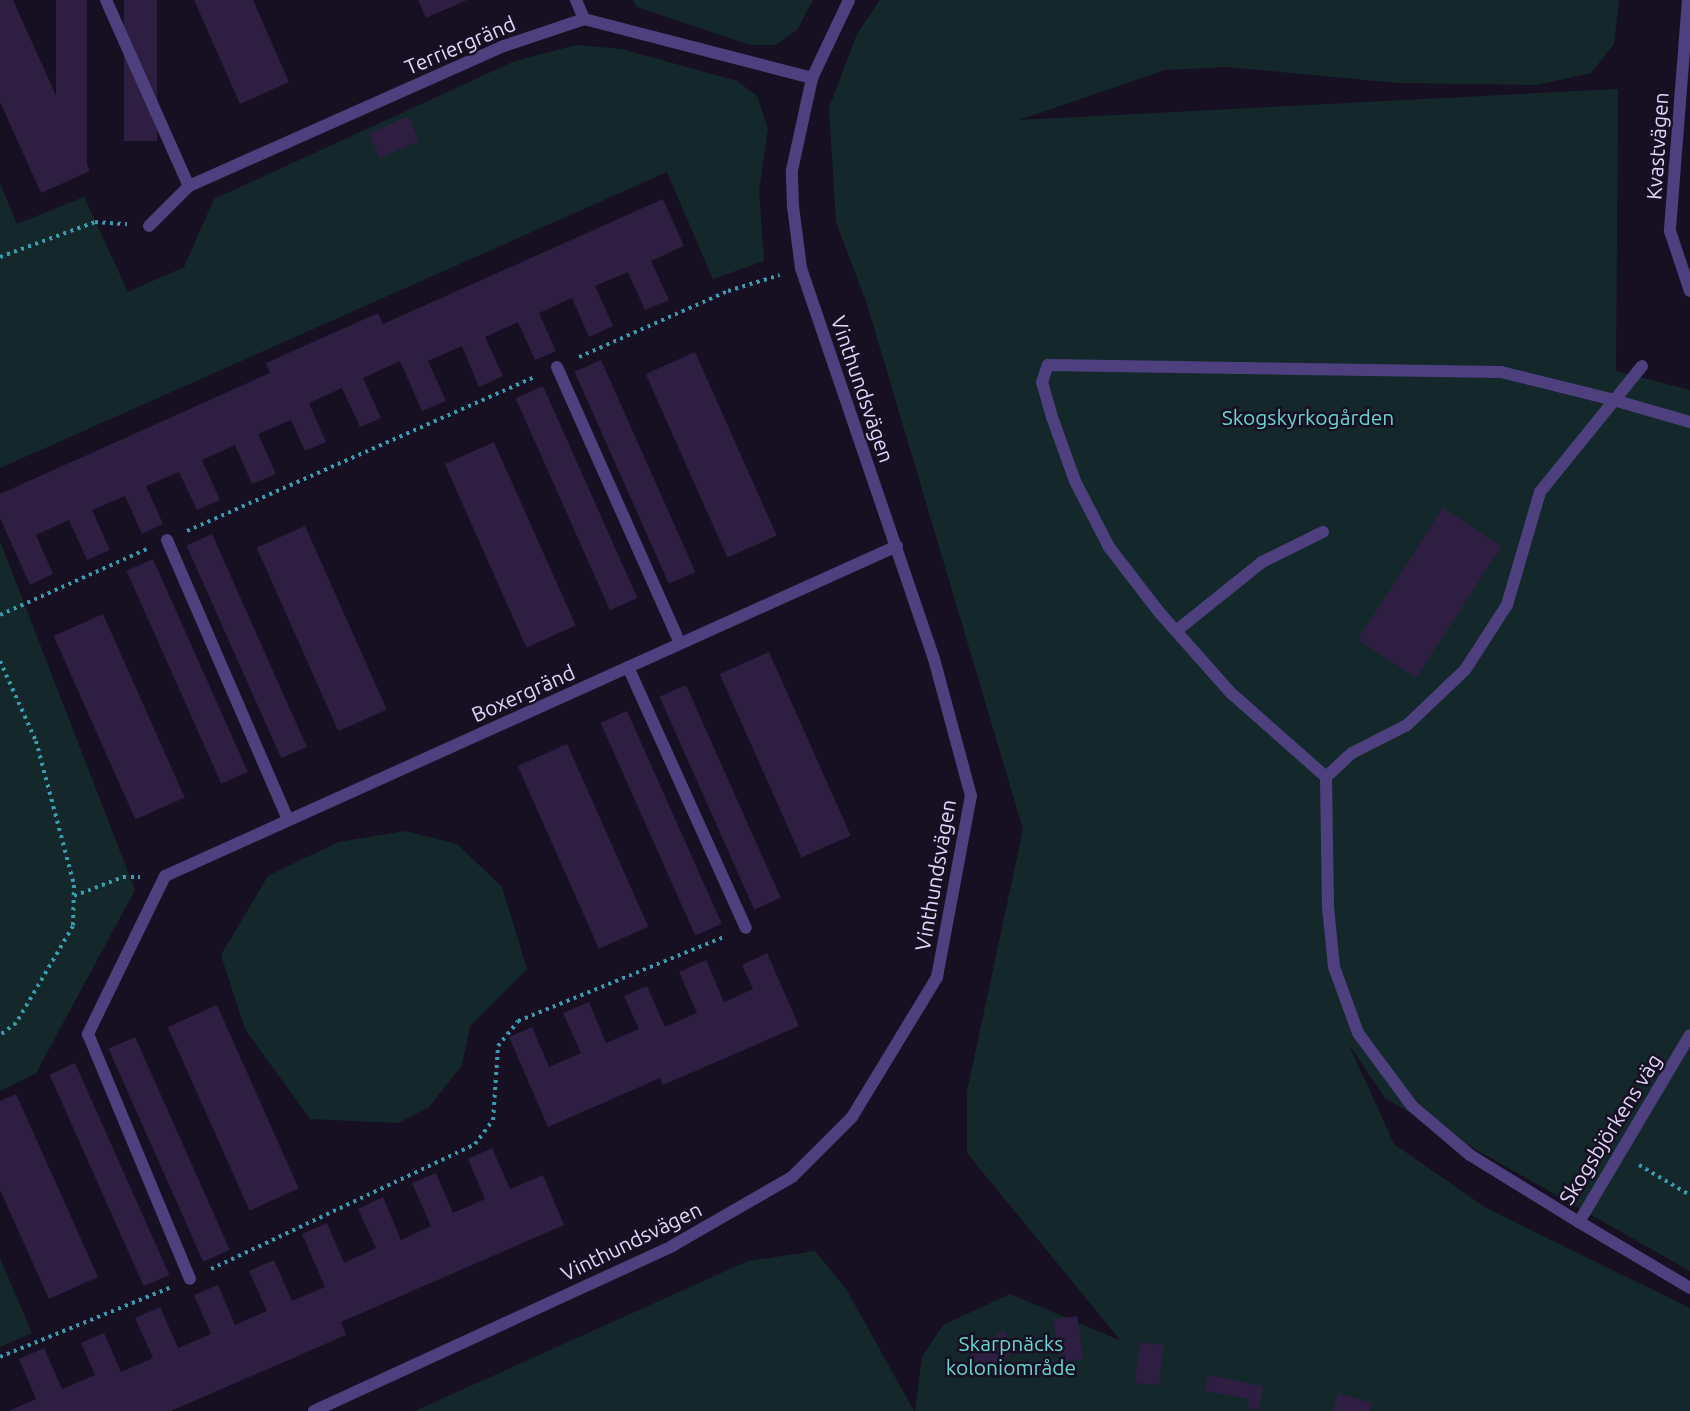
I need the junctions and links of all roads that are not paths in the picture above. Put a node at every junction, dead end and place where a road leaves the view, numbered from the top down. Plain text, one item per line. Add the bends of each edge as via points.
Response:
1 (106, 0) edge
2 (576, 0) edge
3 (849, 0) edge
4 (1688, 0) edge
5 (584, 19) junction
6 (812, 78) junction
7 (189, 186) junction
8 (149, 226) road end
9 (1690, 291) edge
10 (1641, 366) dead end
11 (556, 367) road end
12 (1611, 399) junction
13 (1690, 422) edge
14 (1323, 532) dead end
15 (167, 540) road end
16 (897, 546) junction
17 (1176, 631) junction
18 (680, 643) junction
19 (628, 667) junction
20 (1326, 777) junction
21 (288, 820) junction
22 (746, 928) road end
23 (1690, 1035) edge
24 (1578, 1222) junction
25 (190, 1279) road end
26 (1690, 1288) edge
27 (314, 1411) edge

1 - 7 street
2 - 5 street
3 - 6 street, Vinthundsvägen
4 - 9 street, Kvastvägen via 1670,231
5 - 6 street
5 - 7 street, Terriergränd via 504,46
6 - 16 street, Vinthundsvägen via 792,170 801,268
7 - 8 street, Terriergränd
10 - 12 street
11 - 18 street
12 - 13 street
12 - 17 street via 1501,372 1048,365 1041,382 1075,481 1109,547
12 - 20 street via 1540,492 1507,605 1465,670 1407,725 1352,753
14 - 17 street via 1262,561
15 - 21 street
16 - 18 street, Boxergränd
16 - 27 street, Vinthundsvägen via 971,796 937,977 852,1117 792,1177 672,1246
17 - 20 street via 1230,692
18 - 19 street, Boxergränd
19 - 21 street, Boxergränd
19 - 22 street
20 - 24 street, Skogsbjörkens väg via 1328,907 1334,967 1358,1034 1412,1106 1470,1155
21 - 25 street, Boxergränd via 165,876 87,1034
23 - 24 street, Skogsbjörkens väg
24 - 26 street

